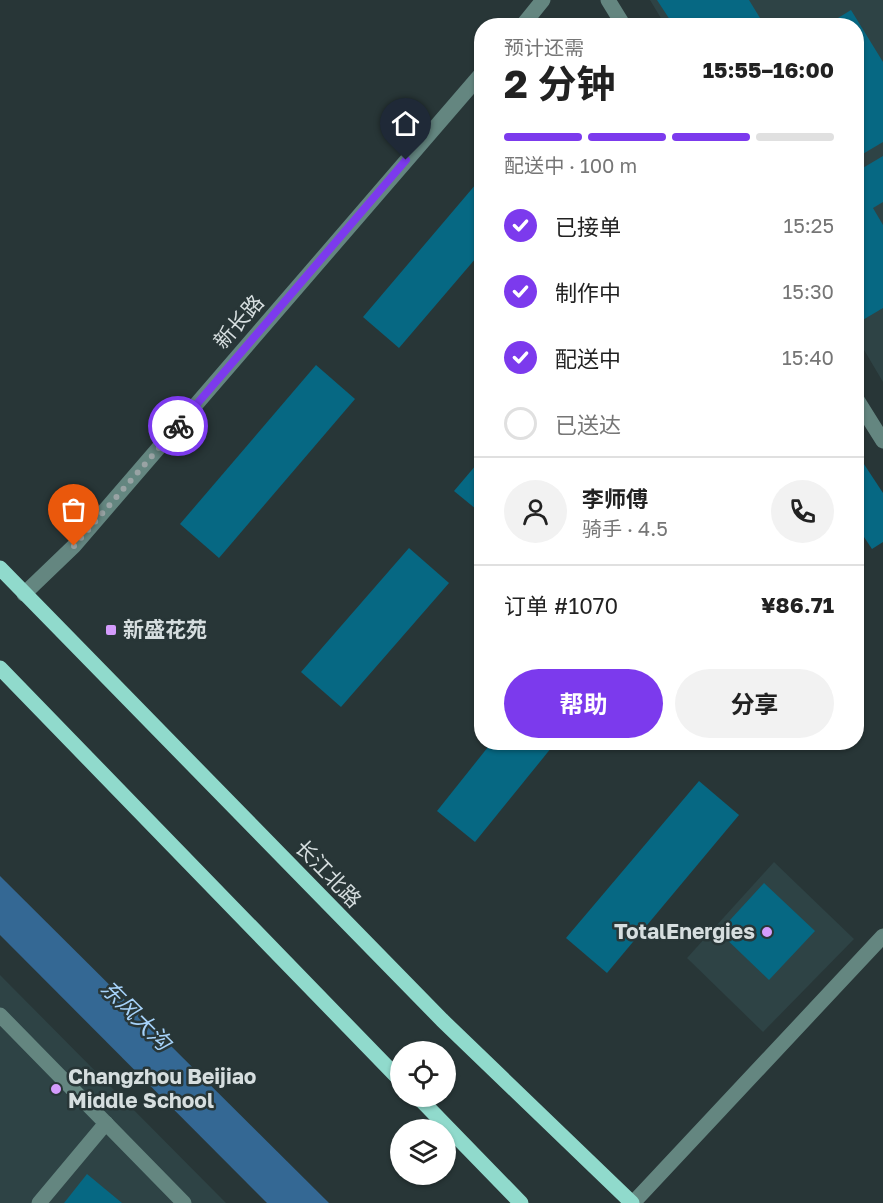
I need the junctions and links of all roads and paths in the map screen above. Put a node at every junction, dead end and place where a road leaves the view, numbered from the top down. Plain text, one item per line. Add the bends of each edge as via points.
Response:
1 (543, 0) edge
2 (608, 0) edge
3 (528, 18) edge
4 (619, 18) edge
5 (474, 82) edge
6 (864, 411) edge
7 (883, 441) edge
8 (0, 568) edge
9 (24, 594) junction
10 (0, 668) edge
11 (883, 936) edge
12 (0, 1015) edge
13 (390, 1070) edge
14 (428, 1107) edge
15 (106, 1123) junction
16 (39, 1203) edge
17 (184, 1203) edge
18 (520, 1203) edge
19 (633, 1203) edge

1 - 3 street
2 - 4 street
5 - 9 street, 新长路 via 74,546
6 - 7 street
8 - 9 main road, 长江北路
9 - 19 main road, 长江北路 via 442,1020
10 - 13 main road
11 - 19 street
12 - 15 street
14 - 18 main road
15 - 16 street
15 - 17 street

